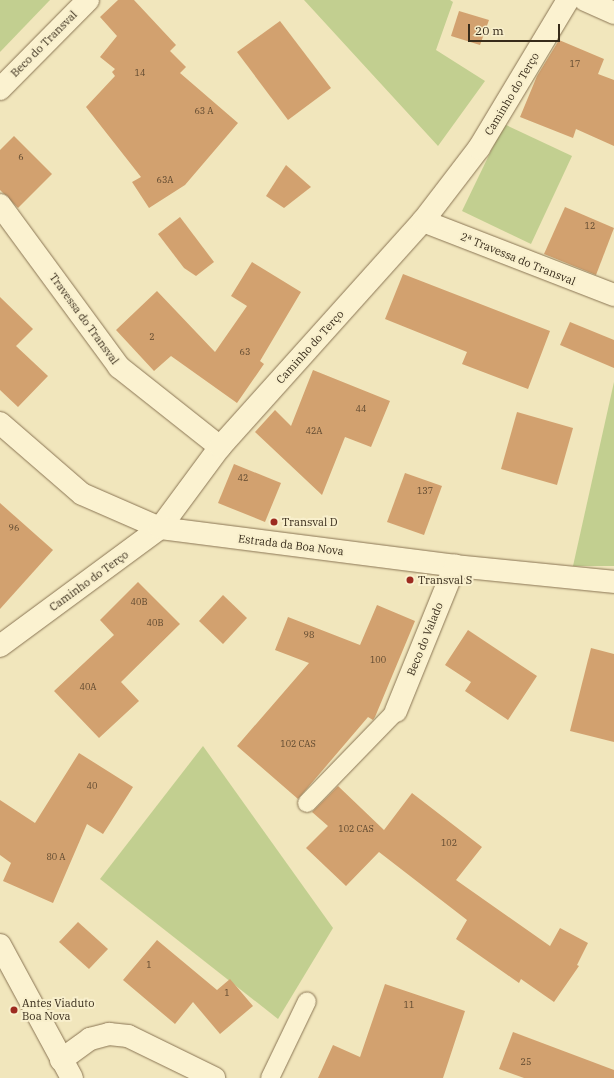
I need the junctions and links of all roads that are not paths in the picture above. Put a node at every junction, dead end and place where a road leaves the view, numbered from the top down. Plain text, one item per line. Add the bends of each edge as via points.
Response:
1 (88, 0) edge
2 (568, 0) edge
3 (585, 0) edge
4 (614, 13) edge
5 (0, 89) edge
6 (0, 205) edge
7 (423, 221) junction
8 (614, 295) edge
9 (0, 423) edge
10 (220, 447) junction
11 (160, 528) junction
12 (455, 566) junction
13 (614, 582) edge
14 (0, 646) edge
15 (396, 711) joint
16 (307, 803) dead end
17 (0, 945) edge
18 (307, 1001) dead end
19 (67, 1069) edge
20 (214, 1078) edge
21 (270, 1078) edge

1 - 5 street, Beco do Transval
2 - 7 street, Caminho do Terço via 479,148
3 - 4 street
6 - 10 street, Travessa do Transval via 120,367
7 - 8 street, 2ª Travessa do Transval
7 - 10 street, Caminho do Terço
9 - 11 street, Estrada da Boa Nova via 82,494
10 - 11 street, Caminho do Terço
11 - 12 street, Estrada da Boa Nova
11 - 14 street, Caminho do Terço
12 - 13 street, Estrada da Boa Nova
12 - 15 street, Beco do Valado
15 - 16 lane
17 - 19 street
18 - 21 lane
19 - 20 street via 90,1039 109,1034 128,1036

